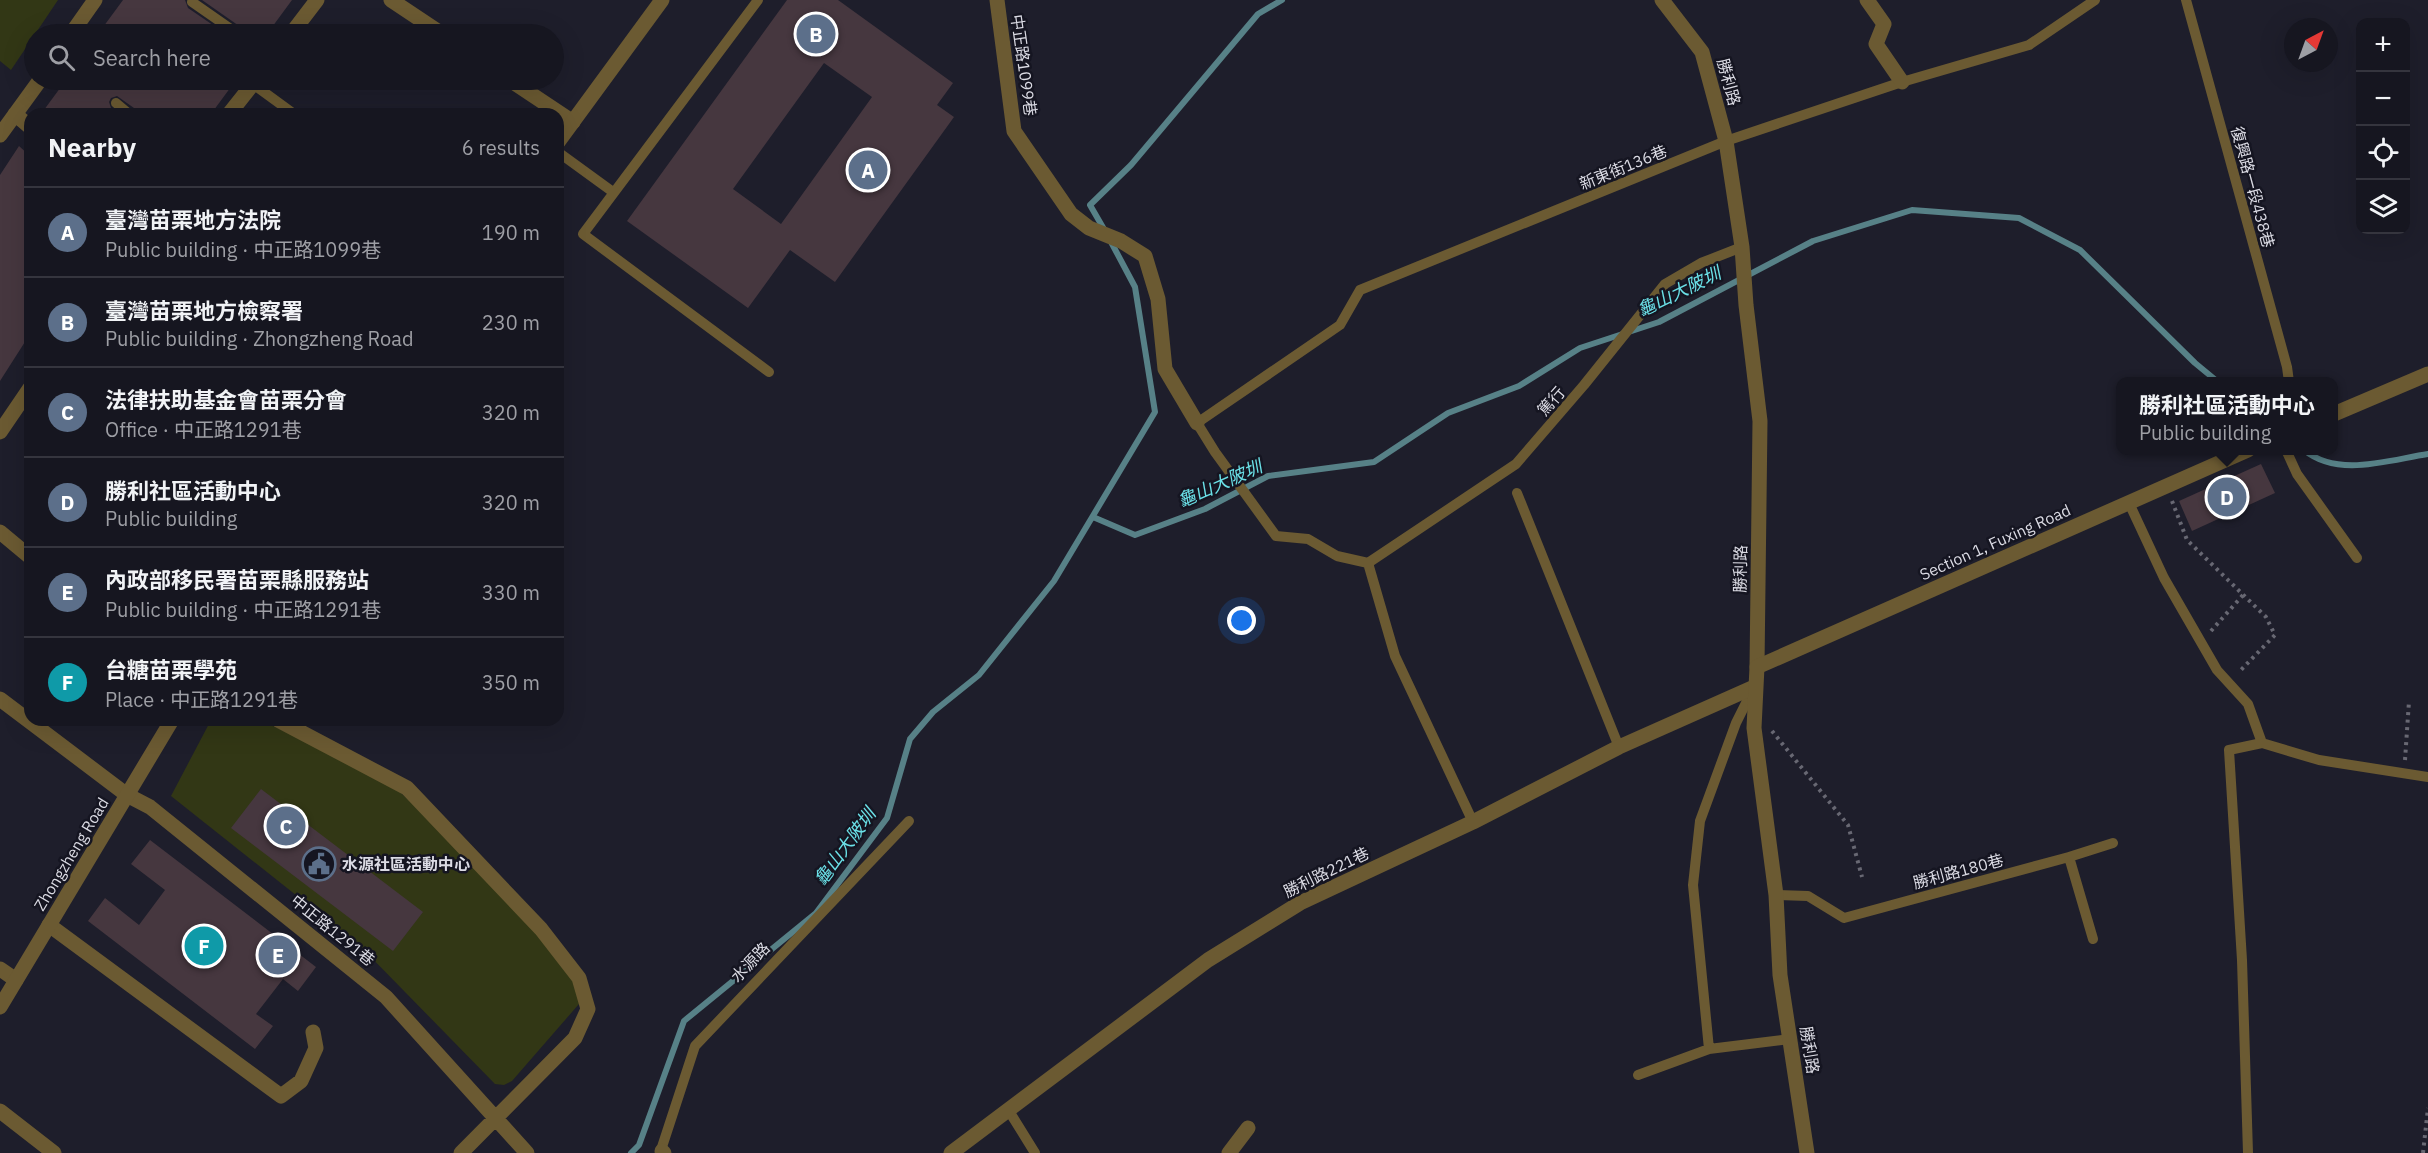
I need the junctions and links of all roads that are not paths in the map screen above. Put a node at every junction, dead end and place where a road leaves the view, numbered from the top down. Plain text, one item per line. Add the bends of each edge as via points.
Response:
1 (95, 0) edge
2 (317, 0) edge
3 (390, 0) edge
4 (662, 0) edge
5 (758, 0) edge
6 (997, 0) edge
7 (1662, 0) edge
8 (1867, 0) edge
9 (2095, 0) edge
10 (2186, 0) edge
11 (192, 2) dead end
12 (78, 24) edge
13 (224, 24) edge
14 (299, 24) edge
15 (427, 24) edge
16 (1902, 82) junction
17 (33, 90) edge
18 (248, 90) edge
19 (264, 90) edge
20 (525, 90) edge
21 (116, 103) dead end
22 (122, 108) edge
23 (234, 108) edge
24 (286, 108) edge
25 (552, 108) edge
26 (15, 114) junction
27 (564, 116) edge
28 (24, 122) edge
29 (573, 122) junction
30 (564, 134) edge
31 (0, 135) edge
32 (1726, 141) junction
33 (564, 156) edge
34 (613, 192) junction
35 (1742, 247) junction
36 (770, 372) dead end
37 (2428, 374) edge
38 (2288, 377) edge
39 (24, 397) edge
40 (2338, 412) edge
41 (1197, 423) junction
42 (0, 432) edge
43 (2237, 455) edge
44 (2288, 455) edge
45 (1517, 493) dead end
46 (2129, 503) junction
47 (0, 532) edge
48 (24, 552) edge
49 (2357, 558) dead end
50 (1368, 563) junction
51 (1757, 667) junction
52 (1754, 687) junction
53 (0, 699) edge
54 (24, 717) edge
55 (36, 726) edge
56 (168, 726) edge
57 (289, 726) edge
58 (2262, 743) junction
59 (1619, 747) junction
60 (2428, 777) edge
61 (127, 795) junction
62 (909, 821) dead end
63 (1473, 822) junction
64 (2113, 843) dead end
65 (2069, 857) junction
66 (1776, 896) junction
67 (49, 925) junction
68 (2093, 939) dead end
69 (0, 969) edge
70 (16, 980) junction
71 (0, 1007) edge
72 (313, 1032) dead end
73 (1790, 1039) junction
74 (1709, 1048) junction
75 (1638, 1075) dead end
76 (0, 1111) edge
77 (1009, 1111) junction
78 (494, 1118) junction
79 (1248, 1128) dead end
80 (662, 1152) edge
81 (54, 1153) edge
82 (461, 1153) edge
83 (527, 1153) edge
84 (951, 1153) edge
85 (1035, 1153) edge
86 (1229, 1153) edge
87 (1807, 1153) edge
88 (2248, 1153) edge

1 - 12 street
2 - 14 street
3 - 15 street
4 - 29 street
5 - 34 lane
6 - 41 street, 中正路1099巷 via 1014,131 1071,214 1089,228 1145,256 1158,299 1165,369
7 - 32 street, 勝利路 via 1702,52
8 - 16 street via 1884,24 1876,44
9 - 16 lane, 新東街136巷 via 2029,45
10 - 38 lane, 復興路一段438巷
11 - 13 lane
16 - 32 lane, 新東街136巷
17 - 26 street
18 - 23 street
19 - 24 lane
20 - 25 street
21 - 22 lane
26 - 28 street
26 - 31 street
27 - 29 street
29 - 30 street
32 - 35 street, 勝利路
32 - 41 lane, 新東街136巷 via 1360,290 1340,325
33 - 34 lane
34 - 36 lane via 583,234
35 - 50 lane, 篤行 via 1701,263 1665,284 1516,464
35 - 51 street, 勝利路 via 1760,421
37 - 40 street
39 - 42 street
41 - 50 lane via 1276,536 1308,539 1337,556
43 - 46 street, Section 1, Fuxing Road
44 - 49 lane via 2296,474
45 - 59 lane
46 - 51 street, Section 1, Fuxing Road
46 - 58 lane via 2164,578 2217,670 2248,704
47 - 48 street
50 - 63 lane via 1395,656
51 - 52 street, 勝利路
52 - 59 street, 勝利路221巷
52 - 66 street, 勝利路 via 1754,728
52 - 74 lane via 1736,723 1700,821 1693,885
53 - 54 street, 中正路1291巷
55 - 61 street, 中正路1291巷
56 - 61 street, Zhongzheng Road
57 - 78 street via 407,788 541,929 579,978 588,1009 575,1038
58 - 60 lane via 2319,760
58 - 88 lane via 2229,750 2242,960
59 - 63 street, 勝利路221巷
61 - 67 street, Zhongzheng Road
61 - 78 street, 中正路1291巷 via 150,807 386,997
62 - 80 lane, 水源路 via 695,1047
63 - 77 street, 勝利路221巷 via 1300,903 1208,960
64 - 65 lane, 勝利路180巷
65 - 66 lane, 勝利路180巷 via 1844,918 1808,896
65 - 68 lane
66 - 73 street, 勝利路 via 1780,975
67 - 70 street, Zhongzheng Road
67 - 72 street via 281,1096 301,1081 316,1048
69 - 70 street
70 - 71 street, Zhongzheng Road
73 - 74 lane
73 - 87 street, 勝利路
74 - 75 lane
76 - 81 street
77 - 84 street, 勝利路221巷
77 - 85 lane
78 - 82 street
78 - 83 street
79 - 86 street

